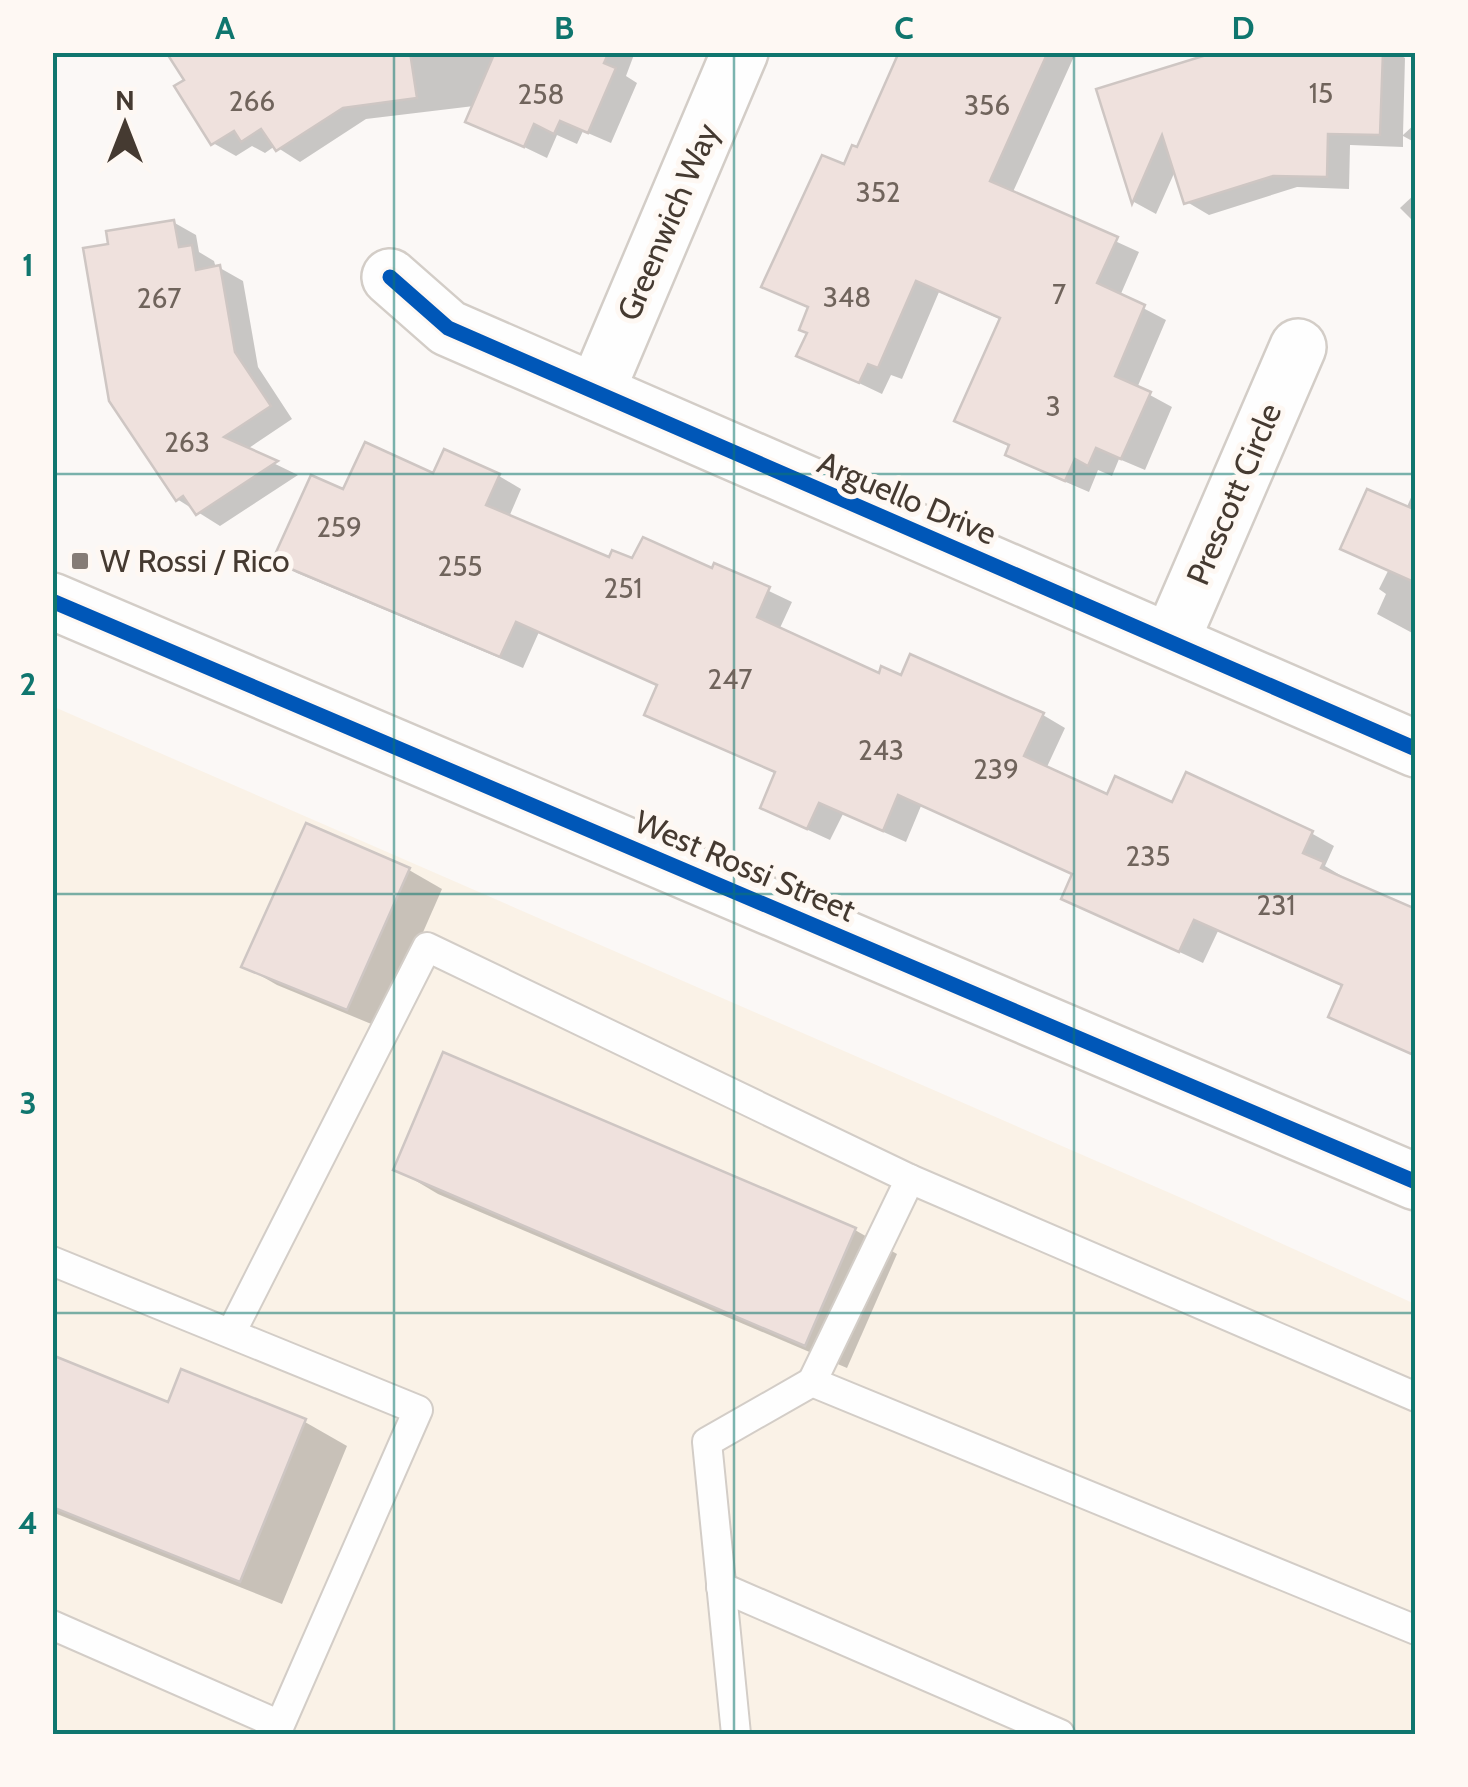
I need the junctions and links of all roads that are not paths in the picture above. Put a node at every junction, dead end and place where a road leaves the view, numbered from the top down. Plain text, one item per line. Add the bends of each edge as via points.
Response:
1 (740, 52) edge
2 (390, 277) dead end
3 (1298, 347) dead end
4 (596, 392) junction
5 (52, 601) edge
6 (1171, 641) junction
7 (1416, 749) edge
8 (910, 1179) junction
9 (1416, 1182) edge
10 (52, 1261) edge
11 (231, 1333) junction
12 (812, 1382) junction
13 (1416, 1397) edge
14 (721, 1587) junction
15 (52, 1625) edge
16 (1416, 1630) edge
17 (736, 1734) edge
18 (1060, 1734) edge

1 - 4 street, Greenwich Way
2 - 4 street, Arguello Drive via 448,328
3 - 6 street, Prescott Circle
4 - 6 street, Arguello Drive
5 - 9 street, West Rossi Street
6 - 7 street, Arguello Drive
8 - 11 lane via 427,946
8 - 12 lane
8 - 13 lane
10 - 11 lane
11 - 15 lane via 418,1410 280,1724
12 - 14 lane via 707,1442
12 - 16 lane
14 - 17 lane
14 - 18 lane

